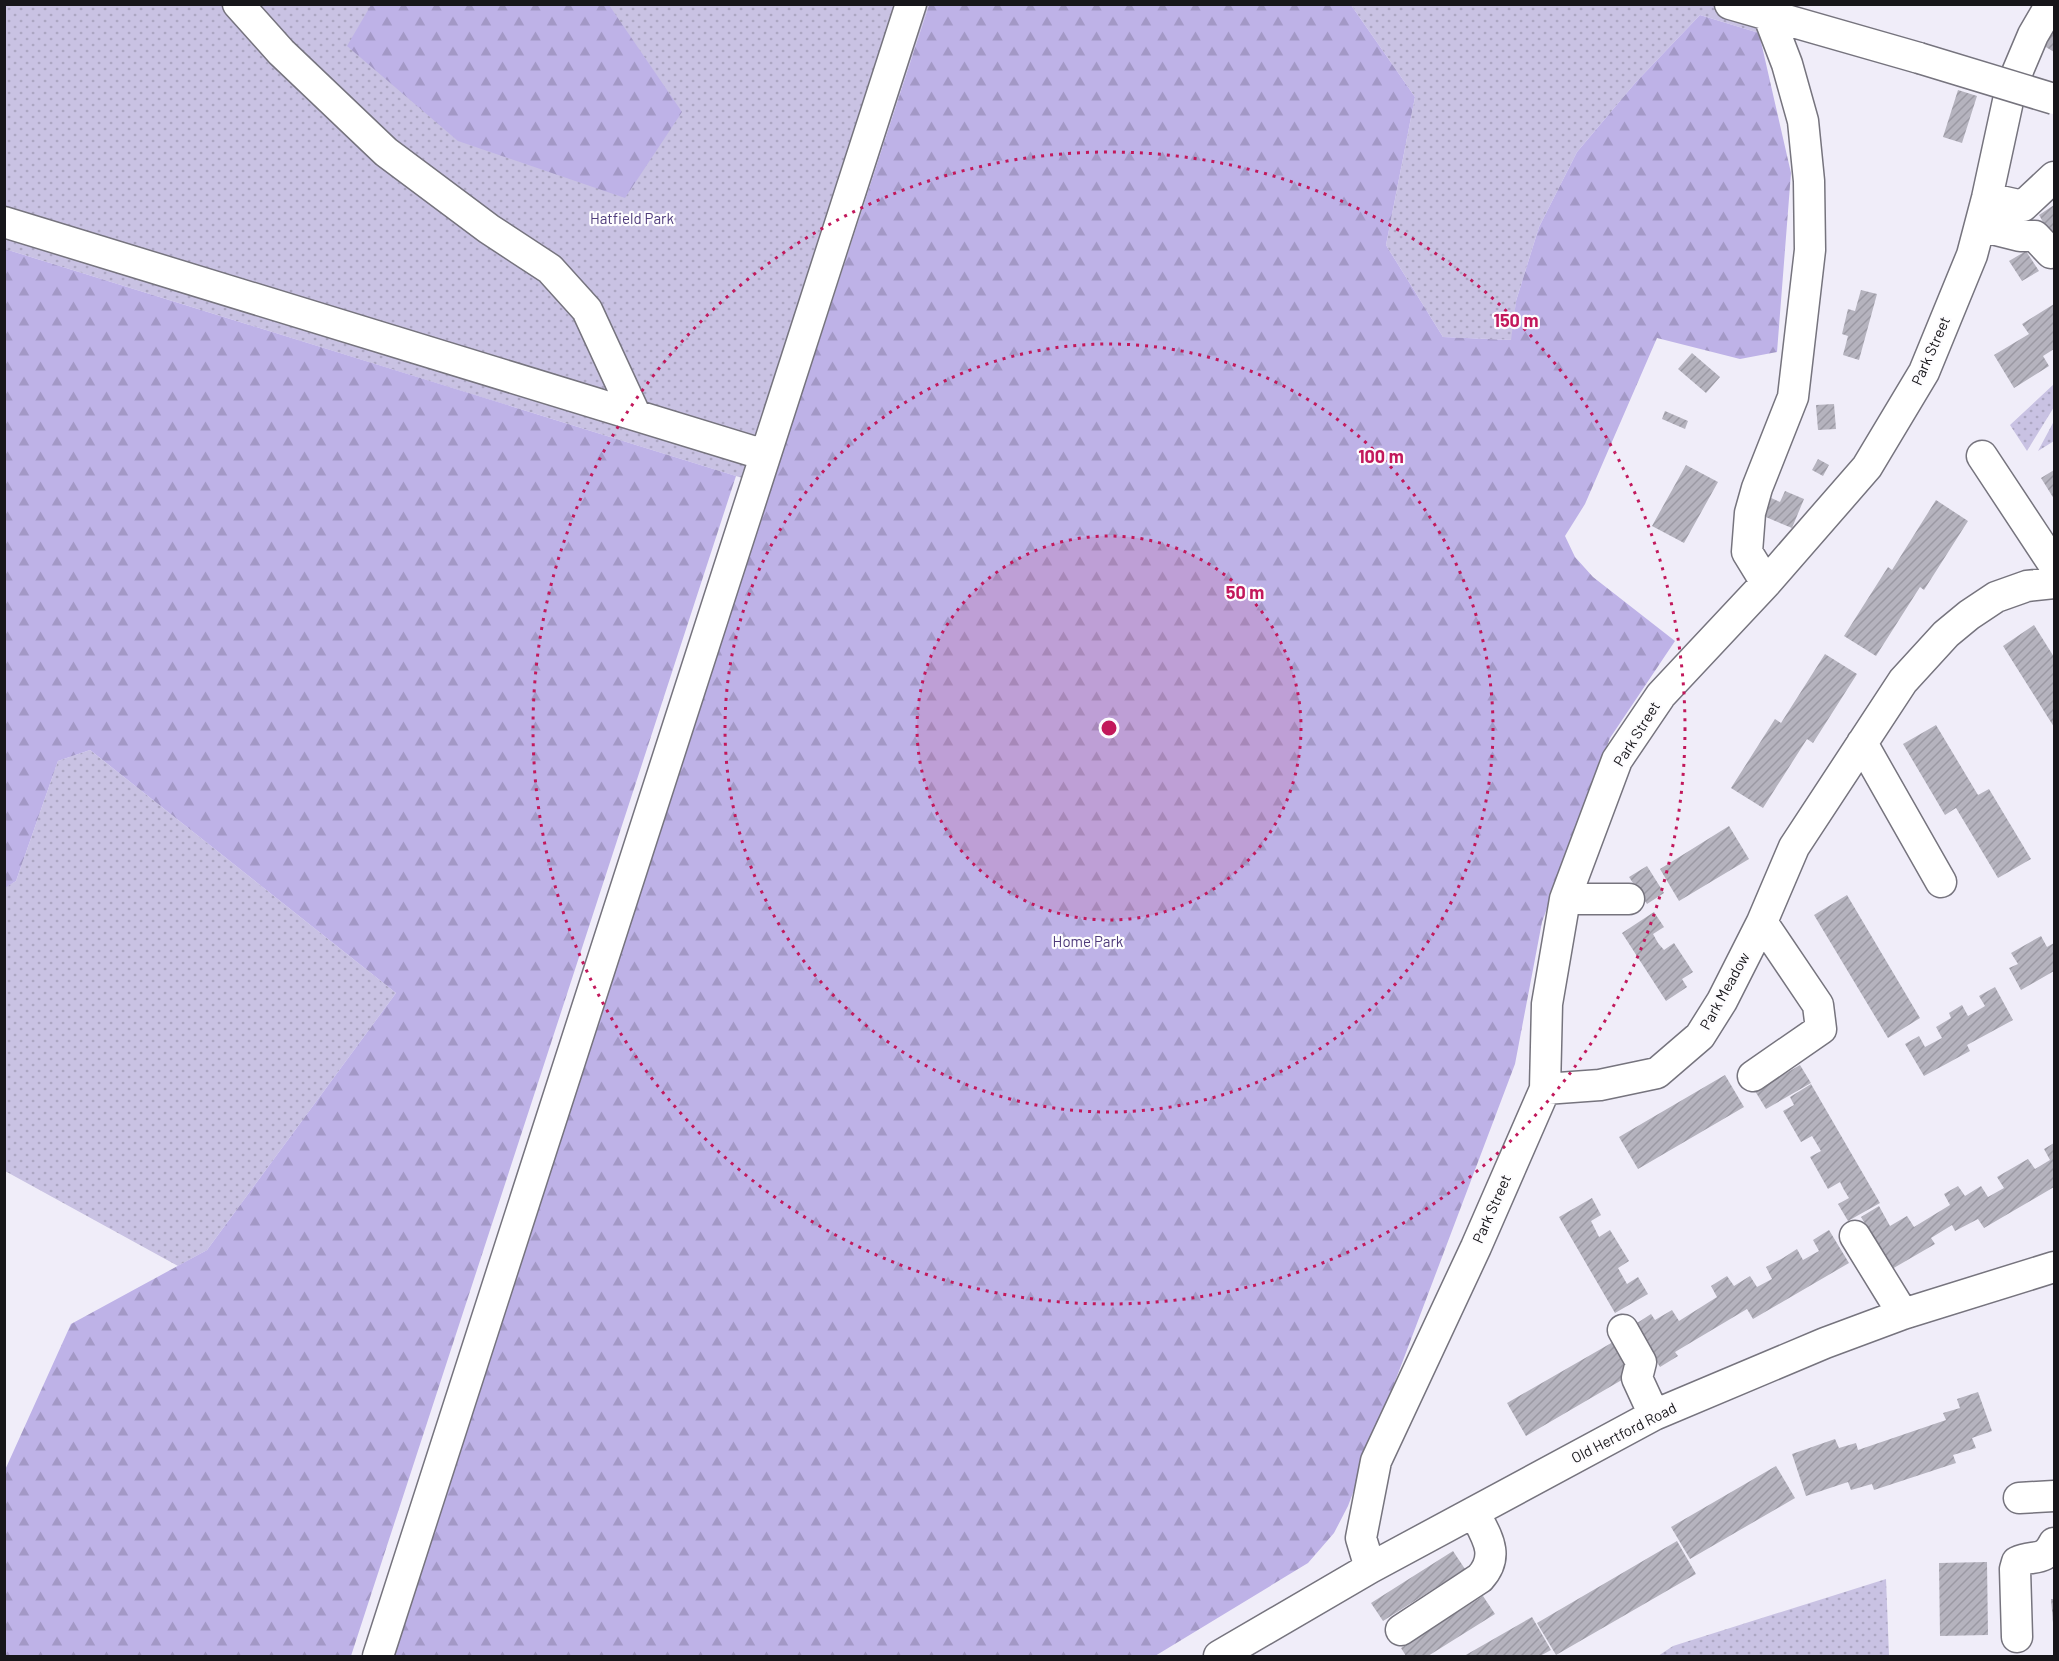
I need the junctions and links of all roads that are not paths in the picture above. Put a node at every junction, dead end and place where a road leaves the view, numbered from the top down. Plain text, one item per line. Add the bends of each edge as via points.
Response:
1 (238, 4) edge
2 (911, 4) edge
3 (1730, 4) edge
4 (2051, 4) edge
5 (1766, 10) edge
6 (2055, 99) edge
7 (2055, 177) edge
8 (1984, 212) junction
9 (4, 222) edge
10 (2051, 253) dead end
11 (635, 414) junction
12 (765, 455) junction
13 (1982, 456) dead end
14 (2054, 568) edge
15 (1766, 583) junction
16 (1862, 743) junction
17 (1941, 882) dead end
18 (1565, 899) junction
19 (1629, 899) dead end
20 (1762, 922) junction
21 (1753, 1076) dead end
22 (1545, 1089) junction
23 (1855, 1236) dead end
24 (2055, 1267) edge
25 (1903, 1314) junction
26 (1623, 1330) dead end
27 (1654, 1415) junction
28 (2055, 1496) edge
29 (2019, 1498) dead end
30 (1474, 1512) junction
31 (2055, 1543) edge
32 (1370, 1568) junction
33 (1401, 1630) dead end
34 (2017, 1637) dead end
35 (378, 1656) edge
36 (1219, 1656) edge

1 - 11 street via 280,52 386,152 550,269 587,310
2 - 12 street
3 - 5 street
4 - 8 street, Park Street via 2011,87
5 - 6 street, bridge
5 - 15 street via 1803,121 1810,250 1793,397 1750,513 1747,552
7 - 8 street via 2023,206
8 - 10 street via 2020,236 2035,236
8 - 15 street, Park Street via 1972,255 1924,372 1867,467
9 - 11 street
11 - 12 street
12 - 35 street
13 - 14 street, Park Meadow
14 - 16 street, Park Meadow via 2026,586 1996,597 1946,634 1903,681
15 - 18 street, Park Street via 1660,695 1617,760
16 - 17 street
16 - 20 street, Park Meadow via 1794,847
18 - 19 street
18 - 22 street, Park Street via 1547,1004
20 - 21 street via 1818,1005 1821,1029
20 - 22 street, Park Meadow via 1700,1036 1657,1073 1600,1085
22 - 32 street, Park Street via 1376,1461 1361,1538
23 - 25 street
24 - 25 street, Old Hertford Road
25 - 27 street, Old Hertford Road via 1825,1342
26 - 27 street via 1641,1362 1637,1378
27 - 30 street, Old Hertford Road
28 - 29 street
30 - 32 street, Old Hertford Road
30 - 33 street via 1490,1543 1489,1568
31 - 34 street via 2041,1557 2024,1558 2014,1569
32 - 36 street, Old Hertford Road

